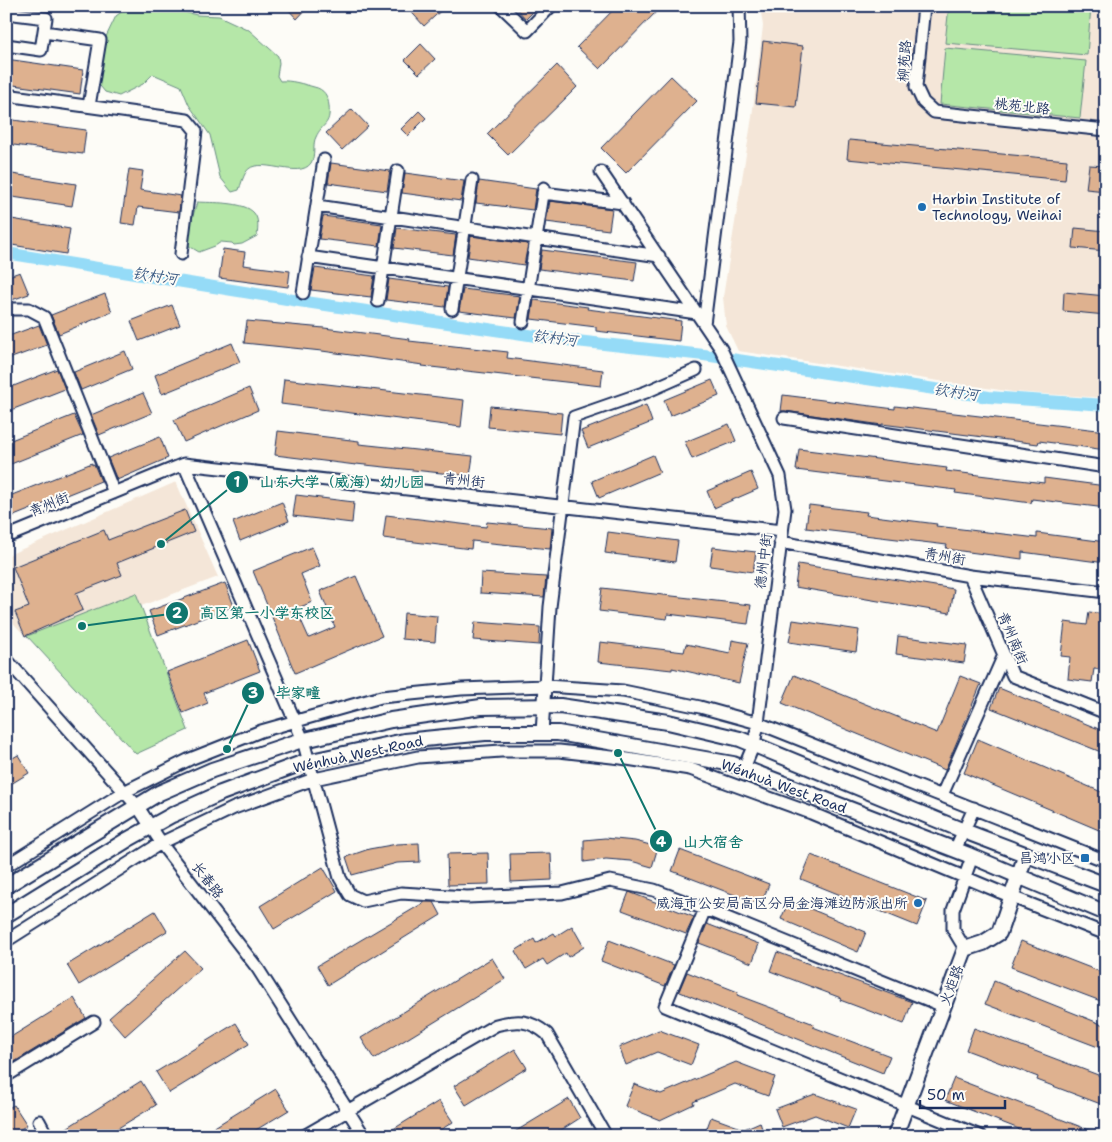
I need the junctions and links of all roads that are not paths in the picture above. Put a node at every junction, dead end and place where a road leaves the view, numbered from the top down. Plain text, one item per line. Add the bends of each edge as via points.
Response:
1 (502, 6) edge
2 (551, 6) edge
3 (739, 6) edge
4 (924, 6) edge
5 (6, 13) edge
6 (44, 32) junction
7 (6, 45) edge
8 (6, 95) edge
9 (89, 106) junction
10 (934, 112) joint
11 (1106, 130) edge
12 (324, 160) dead end
13 (398, 171) dead end
14 (601, 172) dead end
15 (472, 180) dead end
16 (623, 203) junction
17 (316, 206) junction
18 (391, 217) junction
19 (465, 228) junction
20 (536, 238) junction
21 (181, 254) dead end
22 (659, 256) junction
23 (308, 257) junction
24 (383, 268) junction
25 (457, 278) junction
26 (528, 289) junction
27 (303, 293) dead end
28 (378, 301) dead end
29 (6, 309) edge
30 (452, 309) dead end
31 (697, 313) junction
32 (522, 322) dead end
33 (704, 324) junction
34 (696, 370) dead end
35 (784, 418) dead end
36 (184, 464) junction
37 (1106, 467) edge
38 (114, 493) junction
39 (563, 506) junction
40 (781, 536) junction
41 (6, 537) edge
42 (970, 576) junction
43 (1106, 592) edge
44 (1004, 656) junction
45 (7, 663) edge
46 (546, 686) junction
47 (543, 706) junction
48 (1106, 714) edge
49 (294, 721) junction
50 (758, 723) junction
51 (542, 733) junction
52 (303, 740) junction
53 (754, 744) junction
54 (309, 762) junction
55 (744, 768) junction
56 (314, 779) junction
57 (124, 792) junction
58 (942, 795) junction
59 (138, 806) junction
60 (974, 808) junction
61 (150, 826) junction
62 (964, 831) junction
63 (161, 843) junction
64 (956, 850) junction
65 (1026, 854) junction
66 (972, 857) junction
67 (1106, 861) edge
68 (6, 866) edge
69 (1019, 876) junction
70 (964, 877) junction
71 (1106, 885) edge
72 (6, 886) edge
73 (1012, 897) junction
74 (705, 909) junction
75 (1106, 913) edge
76 (6, 915) edge
77 (1106, 934) edge
78 (6, 941) edge
79 (965, 949) junction
80 (943, 1006) junction
81 (94, 1022) dead end
82 (6, 1076) edge
83 (907, 1106) junction
84 (349, 1112) junction
85 (39, 1121) dead end
86 (47, 1136) edge
87 (304, 1136) edge
88 (364, 1136) edge
89 (606, 1136) edge
90 (895, 1136) edge
91 (980, 1136) edge

1 - 2 street via 527,31
3 - 33 street via 740,42
4 - 10 street, 柳苑路 via 916,87 923,102
5 - 6 street via 46,18
6 - 7 street via 42,50
6 - 9 street via 100,40
8 - 9 street
9 - 21 street via 187,120 196,131
10 - 11 street, 桃苑北路
12 - 17 street
13 - 18 street
14 - 16 street, 德州中街
15 - 19 street
16 - 20 street via 544,190
16 - 22 street, 德州中街
17 - 18 street
17 - 23 street
18 - 19 street
18 - 24 street
19 - 20 street
19 - 25 street
20 - 22 street
20 - 26 street
22 - 31 street, 德州中街
23 - 24 street
23 - 27 street
24 - 25 street
24 - 28 street
25 - 26 street
25 - 30 street
26 - 31 street
26 - 32 street
29 - 38 street via 29,309 44,317
31 - 33 street, 德州中街
33 - 40 street, 德州中街 via 720,349 780,476 785,509
34 - 39 street via 646,392 574,416
35 - 37 street
36 - 38 street, 青州街
36 - 39 street, 青州街
36 - 49 street
38 - 41 street, 青州街
39 - 40 street, 青州街
39 - 46 street via 550,607
40 - 42 street, 青州街
40 - 50 street, 德州中街
42 - 43 street, 青州街
42 - 44 street, 青州南街
44 - 48 street, 青州南街 via 1013,676
44 - 58 street
45 - 57 street, 长春路
46 - 47 street
46 - 49 street via 461,689 381,697
46 - 50 street via 623,690
47 - 51 street
47 - 52 main road, Wénhuà West Road via 480,707 391,720
47 - 53 main road, Wénhuà West Road via 668,722
49 - 52 street
49 - 57 street via 190,759
50 - 53 street, 德州中街
50 - 58 street
51 - 54 main road, Wénhuà West Road via 485,733 404,741
51 - 55 main road, Wénhuà West Road via 558,732 657,749
52 - 54 street
52 - 59 main road, Wénhuà West Road via 212,770
53 - 55 street, 德州中街
53 - 62 main road, Wénhuà West Road
54 - 56 street
54 - 61 main road, Wénhuà West Road via 221,792
55 - 64 main road, Wénhuà West Road
56 - 63 street via 234,808
56 - 70 street via 418,757 501,751 559,751 621,758 690,769 811,812
56 - 74 street via 340,878 350,896 363,901 401,893 467,897 562,893 610,881 654,890
57 - 59 street, 长春路
57 - 68 street
58 - 60 street
59 - 61 street, 长春路
59 - 72 main road, Wénhuà West Road
60 - 62 street
60 - 67 street
61 - 63 street, 长春路
61 - 76 main road, Wénhuà West Road
62 - 64 street
62 - 65 main road, Wénhuà West Road
63 - 78 street
63 - 84 street, 长春路 via 258,968
64 - 66 main road, Wénhuà West Road
65 - 69 main road, 火炬路
65 - 71 main road, Wénhuà West Road
66 - 69 main road, Wénhuà West Road
66 - 70 street
69 - 73 main road, 火炬路
69 - 75 main road, Wénhuà West Road
70 - 73 street
70 - 79 street via 953,910 953,929
73 - 77 street
73 - 79 main road, 火炬路 via 999,933 984,943
74 - 80 street
74 - 83 street via 665,1006
79 - 80 main road, 火炬路
80 - 83 main road, 火炬路
81 - 82 street
83 - 90 main road, 火炬路
83 - 91 street
84 - 87 street
84 - 88 street, 长春路
84 - 89 street via 496,1025 515,1020 537,1025 547,1034
85 - 86 street

